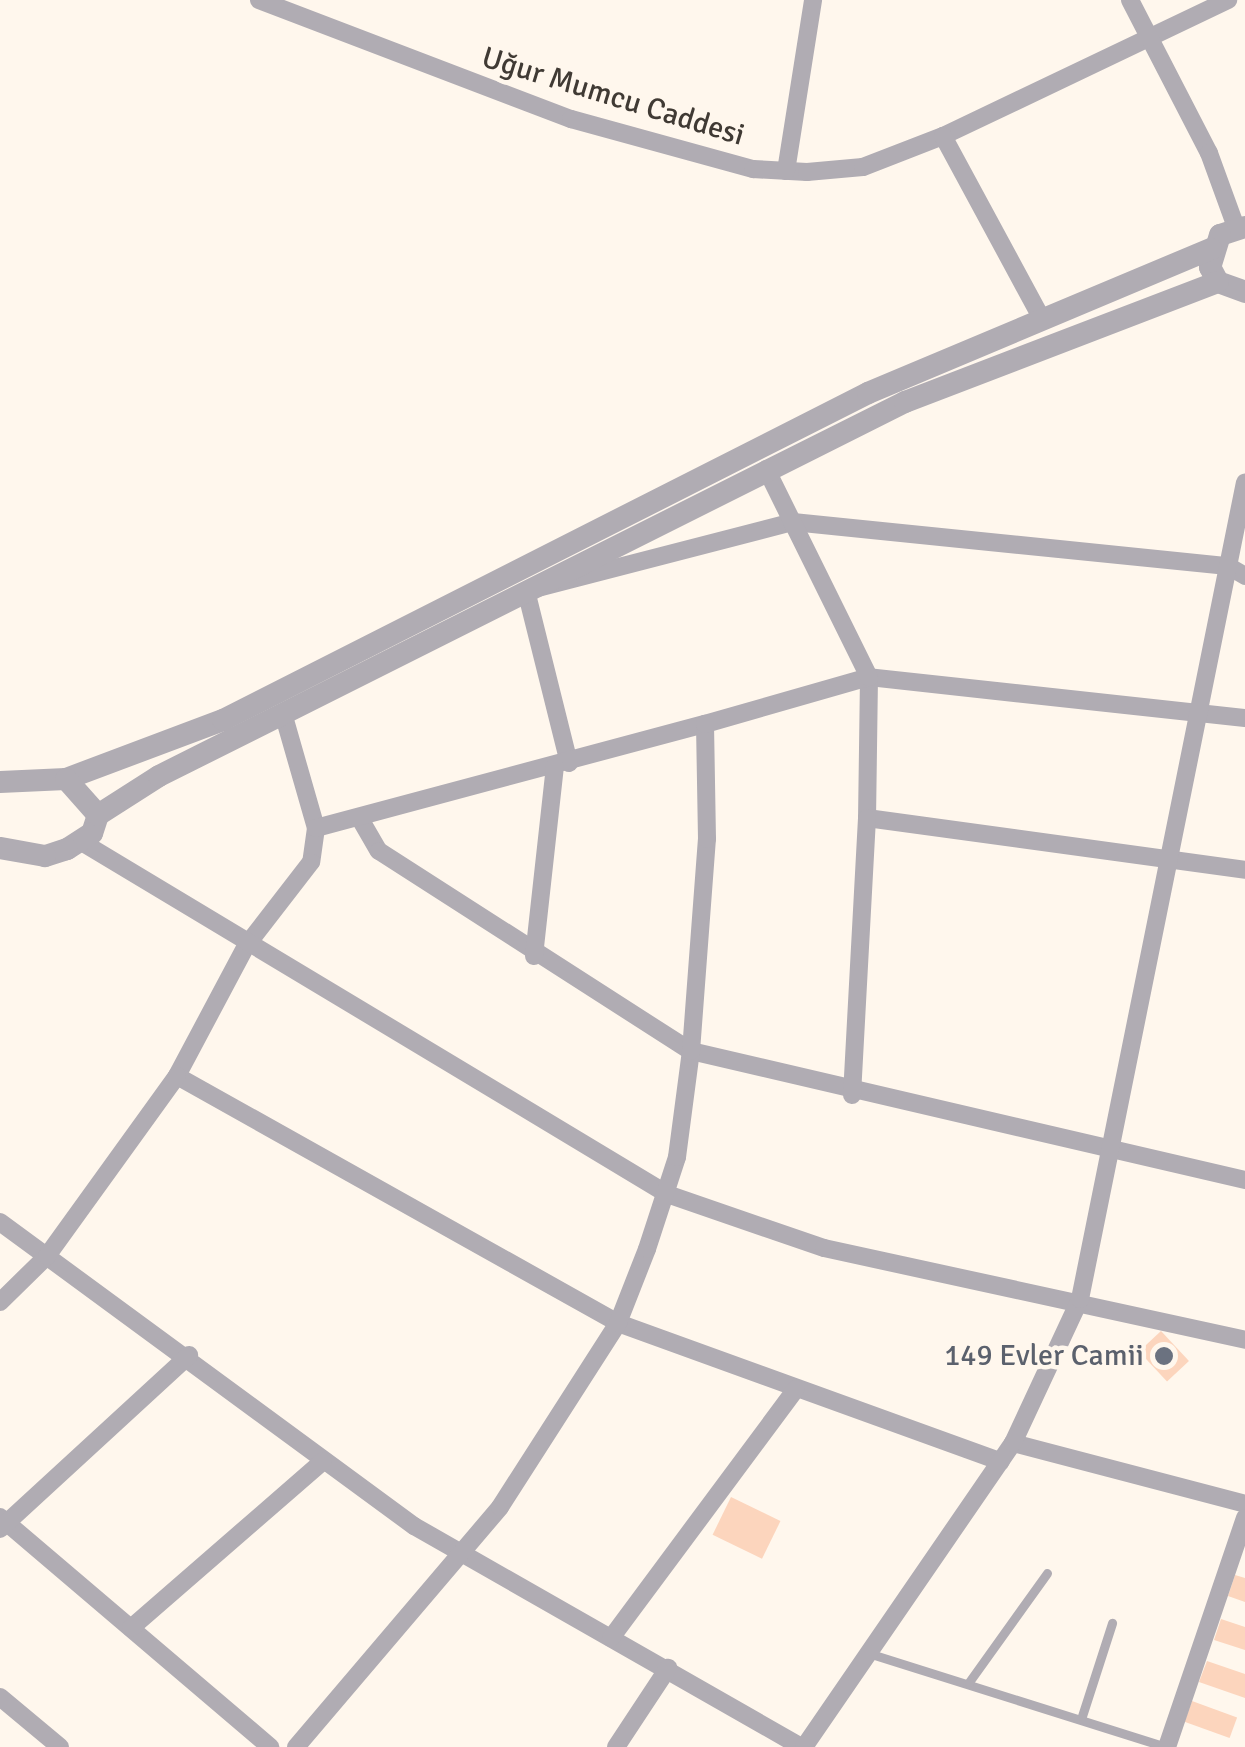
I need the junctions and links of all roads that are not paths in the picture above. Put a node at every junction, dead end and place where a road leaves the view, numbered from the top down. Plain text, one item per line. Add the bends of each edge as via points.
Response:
1 (259, 0) edge
2 (813, 0) edge
3 (1130, 0) edge
4 (1228, 0) edge
5 (303, 8) edge
6 (1148, 36) junction
7 (943, 136) junction
8 (786, 171) junction
9 (1240, 227) edge
10 (1210, 249) junction
11 (1218, 282) junction
12 (1245, 292) edge
13 (1041, 317) junction
14 (766, 469) junction
15 (1245, 482) edge
16 (793, 522) junction
17 (1228, 566) junction
18 (1245, 576) edge
19 (526, 591) junction
20 (869, 676) junction
21 (282, 712) junction
22 (1204, 713) junction
23 (1245, 718) edge
24 (705, 724) junction
25 (562, 765) junction
26 (3, 778) edge
27 (66, 779) junction
28 (98, 815) junction
29 (359, 817) junction
30 (867, 818) junction
31 (316, 828) junction
32 (80, 841) junction
33 (5, 856) edge
34 (1172, 863) junction
35 (1245, 870) edge
36 (246, 946) junction
37 (534, 956) junction
38 (690, 1051) junction
39 (177, 1076) junction
40 (852, 1095) junction
41 (1110, 1152) junction
42 (1245, 1180) edge
43 (667, 1194) junction
44 (0, 1222) edge
45 (47, 1256) junction
46 (1080, 1299) junction
47 (0, 1302) edge
48 (618, 1322) junction
49 (1245, 1340) edge
50 (189, 1355) junction
51 (796, 1389) junction
52 (1013, 1443) junction
53 (322, 1460) junction
54 (1001, 1462) junction
55 (1245, 1504) edge
56 (1245, 1518) edge
57 (2, 1523) edge
58 (461, 1556) junction
59 (1047, 1573) dead end
60 (1112, 1623) dead end
61 (132, 1628) junction
62 (611, 1638) junction
63 (866, 1652) junction
64 (668, 1668) junction
65 (970, 1682) junction
66 (0, 1697) edge
67 (1082, 1716) junction
68 (60, 1747) edge
69 (270, 1747) edge
70 (296, 1747) edge
71 (616, 1747) edge
72 (803, 1747) edge
73 (1167, 1747) edge

1 - 5 street, Uğur Mumcu Caddesi
2 - 8 street
3 - 6 street
4 - 6 street, Uğur Mumcu Caddesi
5 - 8 street, Uğur Mumcu Caddesi via 571,119
6 - 7 street, Uğur Mumcu Caddesi
6 - 9 street
7 - 8 street, Uğur Mumcu Caddesi via 864,167
7 - 13 street
9 - 10 street
10 - 11 street
10 - 13 street
11 - 12 street
11 - 14 street via 1049,340
13 - 27 street via 850,402 223,720
14 - 16 street
14 - 19 street
15 - 17 street
16 - 17 street
16 - 19 street
16 - 20 street
17 - 18 street
17 - 22 street
19 - 21 street
19 - 25 street
20 - 22 street
20 - 24 street
20 - 30 street
21 - 28 street
21 - 31 street
22 - 23 street
22 - 34 street
24 - 25 street
24 - 38 street via 708,839
25 - 29 street
25 - 37 street
26 - 27 street
27 - 28 street
28 - 32 street
29 - 31 street
29 - 37 street via 379,851
30 - 34 street
30 - 40 street
31 - 36 street via 304,875
32 - 33 street via 45,856
32 - 36 street
34 - 35 street
34 - 41 street
36 - 39 street
36 - 43 street
37 - 38 street
38 - 40 street
38 - 43 street
39 - 45 street
39 - 48 street
40 - 41 street
41 - 42 street
41 - 46 street
43 - 46 street via 824,1248
43 - 48 street
44 - 45 street
45 - 47 street
45 - 50 street
46 - 49 street
46 - 52 street
48 - 51 street
48 - 58 street
50 - 53 street
50 - 57 street
51 - 54 street
51 - 62 street
52 - 54 street
52 - 55 street
53 - 58 street
53 - 61 street
54 - 63 street
56 - 73 street
57 - 61 street
58 - 62 street
58 - 70 street
59 - 65 lane
60 - 67 lane
61 - 69 street
62 - 64 street
63 - 65 lane
63 - 72 street
64 - 71 street
64 - 72 street
65 - 67 lane
66 - 68 street
67 - 73 lane

